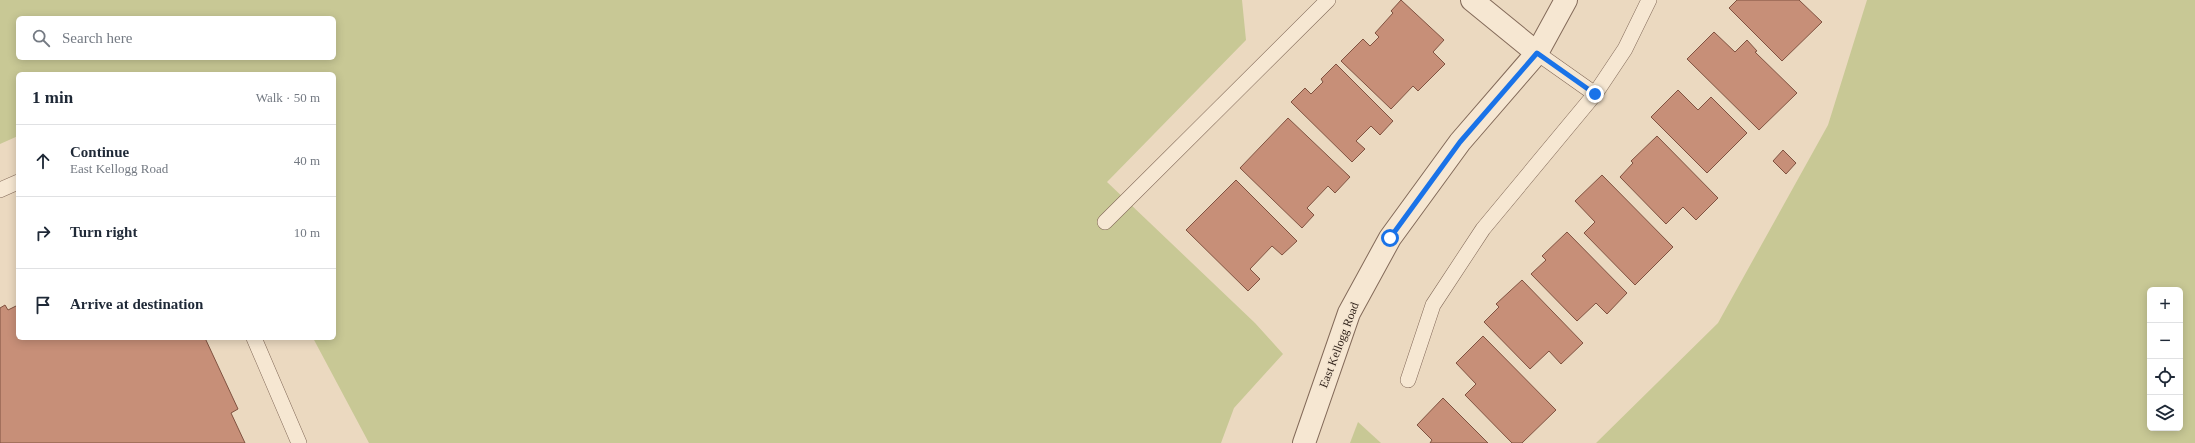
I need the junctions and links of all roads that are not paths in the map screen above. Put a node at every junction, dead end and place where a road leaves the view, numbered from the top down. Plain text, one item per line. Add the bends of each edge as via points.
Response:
1 (1328, 0) edge
2 (1472, 0) edge
3 (1566, 0) edge
4 (1649, 0) edge
5 (1537, 53) junction
6 (1595, 94) junction
7 (16, 183) edge
8 (0, 190) edge
9 (1105, 222) dead end
10 (255, 340) edge
11 (1408, 380) dead end
12 (299, 443) edge
13 (1304, 443) edge

1 - 9 lane
2 - 5 street
3 - 5 street, East Kellogg Road
4 - 6 lane via 1625,49
5 - 6 lane
5 - 13 street, East Kellogg Road via 1460,142 1390,238 1349,313
6 - 11 lane via 1483,229 1433,305
7 - 8 lane
10 - 12 lane

